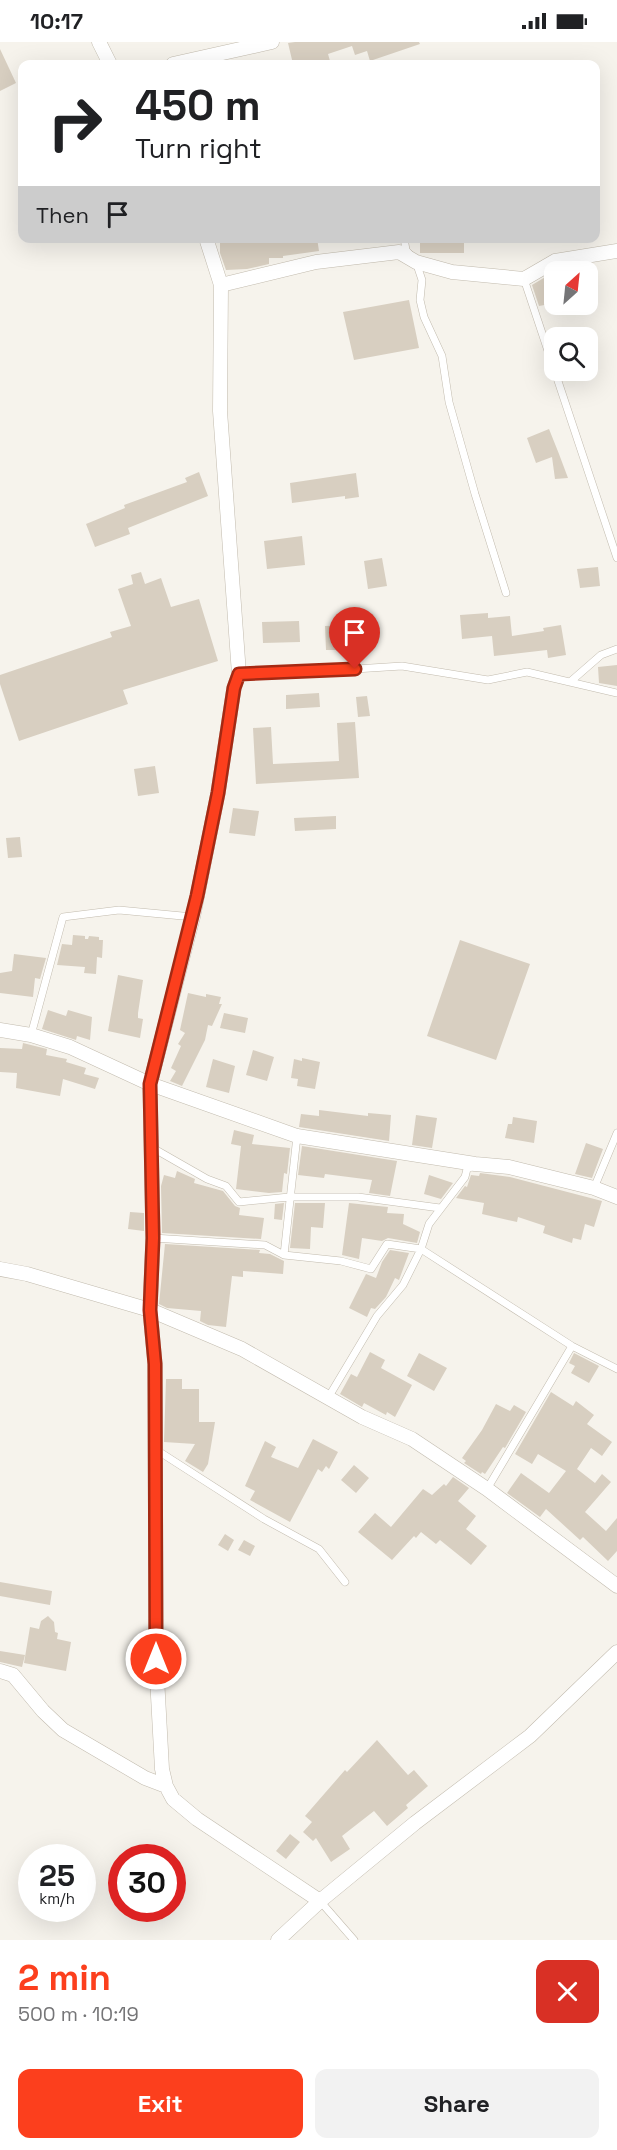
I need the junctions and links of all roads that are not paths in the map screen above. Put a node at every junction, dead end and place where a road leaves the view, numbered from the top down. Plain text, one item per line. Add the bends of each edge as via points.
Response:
1 (99, 42) edge
2 (272, 42) edge
3 (108, 60) edge
4 (191, 60) edge
5 (208, 243) edge
6 (405, 243) edge
7 (617, 251) edge
8 (416, 262) junction
9 (524, 279) junction
10 (221, 285) junction
11 (617, 558) edge
12 (506, 593) dead end
13 (617, 649) edge
14 (239, 674) junction
15 (570, 682) junction
16 (617, 693) edge
17 (193, 917) junction
18 (0, 1030) edge
19 (31, 1035) junction
20 (150, 1084) junction
21 (617, 1133) edge
22 (297, 1136) junction
23 (151, 1147) junction
24 (475, 1164) junction
25 (594, 1188) junction
26 (290, 1197) junction
27 (617, 1197) edge
28 (440, 1208) junction
29 (153, 1238) junction
30 (421, 1250) junction
31 (284, 1255) junction
32 (0, 1269) edge
33 (150, 1310) junction
34 (572, 1346) junction
35 (617, 1368) edge
36 (328, 1398) junction
37 (155, 1449) junction
38 (487, 1489) junction
39 (345, 1582) dead end
40 (617, 1586) edge
41 (617, 1652) edge
42 (0, 1671) edge
43 (165, 1786) junction
44 (320, 1901) junction
45 (278, 1940) edge
46 (354, 1940) edge

1 - 3 street
2 - 4 street
5 - 10 street
6 - 8 lane
7 - 9 street via 555,261
8 - 9 street via 452,272
8 - 10 street via 399,252 389,253 316,262
8 - 12 lane via 422,280 420,300 424,317 442,356 449,402
9 - 11 lane
10 - 14 street via 220,411
13 - 15 lane via 601,655
14 - 15 lane via 402,666 488,680 527,672
14 - 17 street
15 - 16 lane
17 - 19 lane via 119,910 63,917
17 - 20 street
18 - 19 street
19 - 20 street via 70,1047
20 - 22 street
20 - 23 street
21 - 25 lane
22 - 24 street
22 - 26 lane
23 - 26 lane via 226,1186 239,1202
23 - 29 street
24 - 25 street via 509,1167
24 - 28 lane via 467,1169
25 - 27 street
26 - 28 lane via 358,1197
26 - 31 lane
28 - 30 lane via 429,1224
29 - 31 lane via 265,1245
29 - 33 street
30 - 31 lane via 387,1244 371,1269 341,1261
30 - 34 lane
30 - 36 lane via 403,1285 376,1316
32 - 33 street
33 - 36 street via 242,1349
33 - 37 street via 155,1364
34 - 35 lane
34 - 38 lane
36 - 38 street via 412,1439
37 - 39 lane via 264,1519 319,1549
37 - 43 street via 156,1659
38 - 40 street
41 - 44 street via 530,1737 415,1823
42 - 43 street via 13,1675 63,1730
43 - 44 street via 173,1799 197,1819
44 - 45 street
44 - 46 lane

